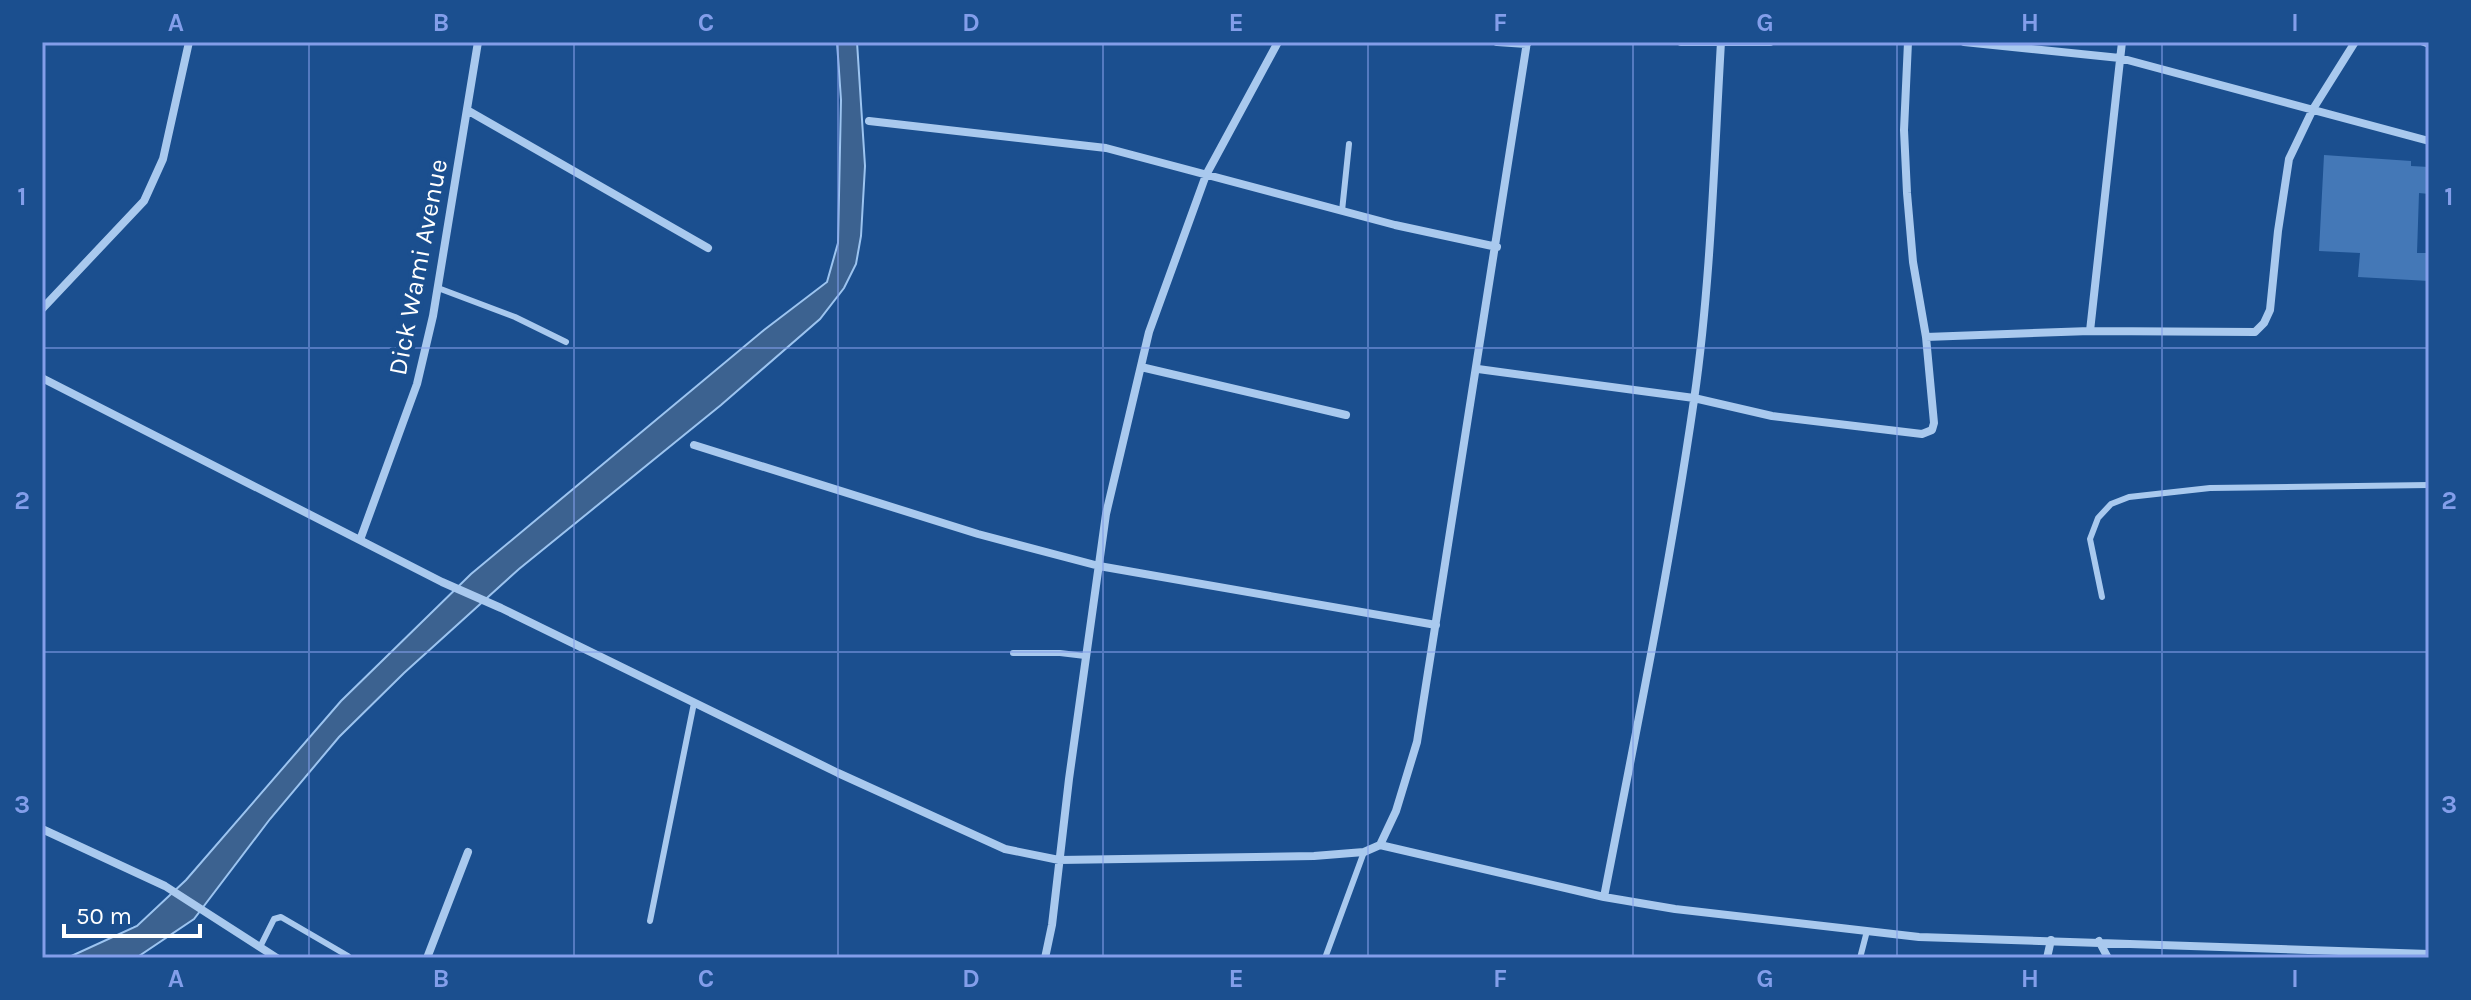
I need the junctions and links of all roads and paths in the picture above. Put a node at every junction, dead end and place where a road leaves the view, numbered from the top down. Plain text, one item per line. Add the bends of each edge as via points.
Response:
1 (189, 42) edge
2 (478, 42) edge
3 (1278, 42) edge
4 (1497, 42) edge
5 (1681, 42) edge
6 (1770, 42) edge
7 (1908, 42) edge
8 (1964, 42) edge
9 (2122, 42) edge
10 (2355, 42) edge
11 (2421, 42) edge
12 (1527, 43) edge
13 (1721, 43) edge
14 (2429, 45) edge
15 (2120, 58) junction
16 (2313, 109) junction
17 (467, 110) junction
18 (869, 121) dead end
19 (2429, 141) edge
20 (1349, 144) dead end
21 (1206, 175) junction
22 (1342, 211) junction
23 (1497, 247) junction
24 (708, 248) dead end
25 (438, 288) junction
26 (42, 309) edge
27 (2090, 331) junction
28 (1926, 337) junction
29 (566, 342) dead end
30 (1141, 367) junction
31 (1478, 369) junction
32 (42, 378) edge
33 (1694, 398) junction
34 (1346, 415) dead end
35 (694, 445) dead end
36 (2429, 485) edge
37 (360, 540) junction
38 (1099, 566) junction
39 (2102, 597) dead end
40 (1436, 625) junction
41 (1013, 653) dead end
42 (1085, 656) junction
43 (694, 703) junction
44 (42, 829) edge
45 (1380, 845) junction
46 (468, 852) dead end
47 (1364, 852) junction
48 (1059, 860) junction
49 (1604, 897) junction
50 (650, 921) dead end
51 (1867, 931) junction
52 (2051, 940) junction
53 (2099, 941) junction
54 (260, 947) junction
55 (2286, 953) edge
56 (2429, 954) edge
57 (348, 956) dead end
58 (277, 958) edge
59 (427, 958) edge
60 (1045, 958) edge
61 (1325, 958) edge
62 (1860, 958) edge
63 (2047, 958) edge
64 (2108, 958) edge

1 - 26 street via 163,159 144,201
2 - 17 street, Dick Wami Avenue
3 - 21 street
4 - 12 street
5 - 13 street
6 - 13 street
7 - 28 street via 1907,193
8 - 15 street
9 - 15 street
10 - 16 street
11 - 14 lane
12 - 23 street
13 - 33 street
15 - 16 street
15 - 27 street
16 - 19 street
16 - 27 street via 2289,159 2270,310 2255,332
17 - 24 street
17 - 25 street, Dick Wami Avenue
18 - 21 street via 1106,148
20 - 22 lane
21 - 22 street
21 - 30 street
22 - 23 street
23 - 31 street
25 - 29 lane
25 - 37 street, Dick Wami Avenue via 417,384
27 - 28 street
28 - 33 street via 1934,423 1922,434 1772,416
30 - 34 street
30 - 38 street
31 - 33 street
31 - 40 street
32 - 37 street
33 - 49 street
35 - 38 street
36 - 39 lane via 2210,488 2129,497 2111,504 2090,539
37 - 43 street
38 - 40 street
38 - 42 street
40 - 45 street via 1417,742
41 - 42 lane
42 - 48 street
43 - 48 street via 1005,849
43 - 50 lane
44 - 54 street via 165,886
45 - 47 street
45 - 49 street
46 - 59 street
47 - 48 street
47 - 61 lane
48 - 60 street
49 - 51 street
51 - 52 street
51 - 62 lane
52 - 53 street
52 - 63 street
53 - 55 street
53 - 64 street
54 - 57 lane via 274,919 281,917
54 - 58 street
55 - 56 street

